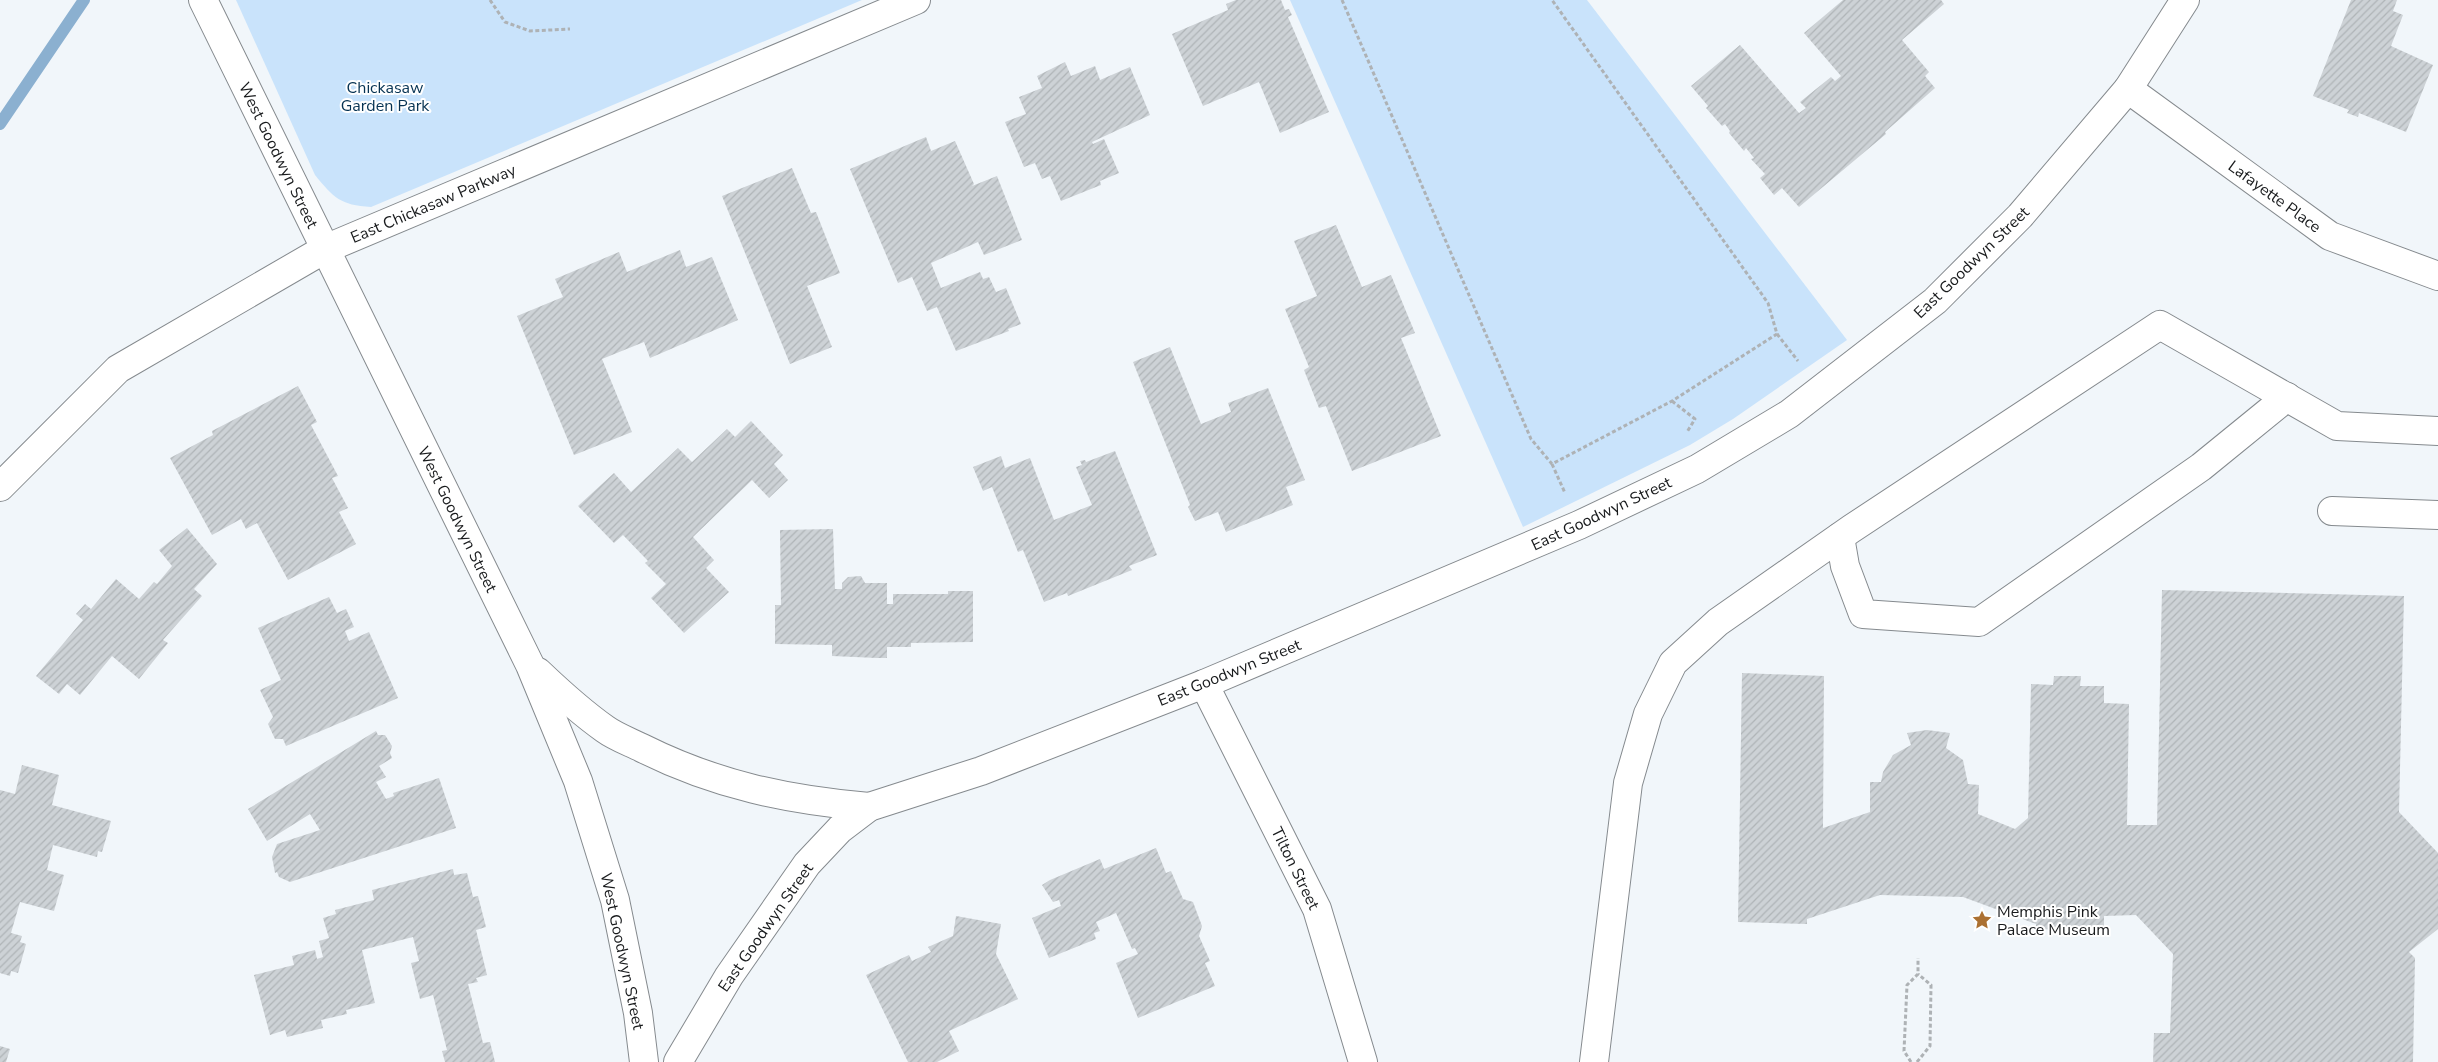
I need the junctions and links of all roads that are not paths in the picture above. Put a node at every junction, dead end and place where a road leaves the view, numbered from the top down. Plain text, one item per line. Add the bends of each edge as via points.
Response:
1 (203, 0) edge
2 (916, 0) edge
3 (2185, 0) edge
4 (2128, 89) junction
5 (325, 249) junction
6 (2438, 276) edge
7 (2286, 397) junction
8 (2438, 431) edge
9 (0, 487) edge
10 (2332, 511) dead end
11 (2438, 515) edge
12 (1840, 537) junction
13 (530, 665) junction
14 (1204, 684) junction
15 (869, 807) junction
16 (644, 1062) edge
17 (678, 1062) edge
18 (1363, 1062) edge
19 (1594, 1062) edge

1 - 5 street, West Goodwyn Street
2 - 5 street, East Chickasaw Parkway
3 - 4 street, East Goodwyn Street
4 - 6 street, Lafayette Place via 2330,236
4 - 14 street, East Goodwyn Street via 2020,216 1935,301 1789,414 1697,469 1579,525
5 - 9 street, East Chickasaw Parkway via 118,369
5 - 13 street, West Goodwyn Street
7 - 8 street via 2337,426
7 - 12 street via 2160,325
7 - 12 street via 2201,466 1979,622 1863,614 1845,566
10 - 11 street
12 - 19 street via 1718,622 1673,663 1648,714 1628,783
13 - 15 street, East Goodwyn Street via 606,730 665,760 721,781 770,794
13 - 16 street, West Goodwyn Street via 578,781 615,900 638,1013
14 - 15 street, East Goodwyn Street via 981,771
14 - 18 street, Tilton Street via 1317,908
15 - 17 street, East Goodwyn Street via 840,829 807,864 729,976

